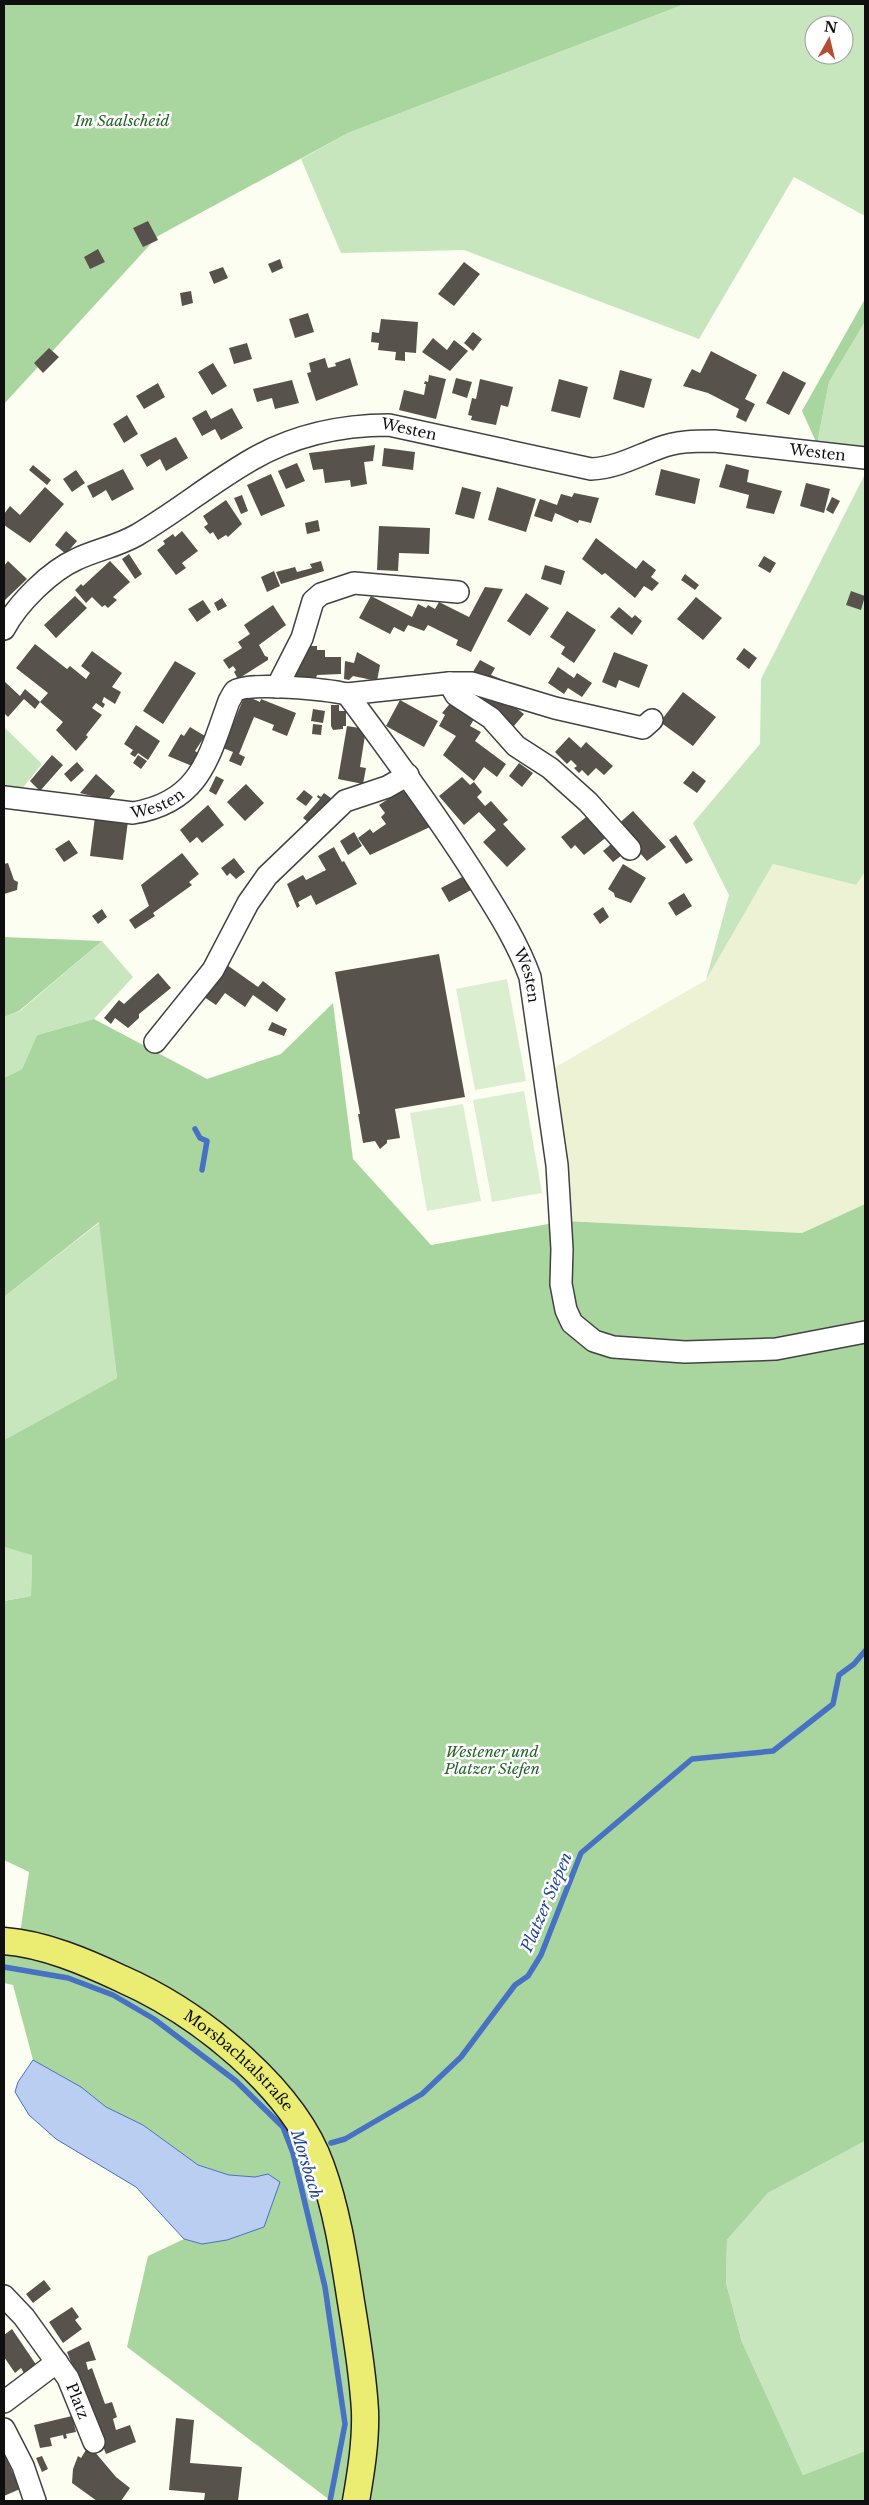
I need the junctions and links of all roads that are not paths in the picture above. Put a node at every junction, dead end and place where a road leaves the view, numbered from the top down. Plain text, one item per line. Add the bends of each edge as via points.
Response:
1 (865, 458) edge
2 (458, 592) dead end
3 (4, 629) edge
4 (449, 684) junction
5 (276, 687) junction
6 (348, 694) junction
7 (652, 720) dead end
8 (408, 775) junction
9 (4, 797) edge
10 (630, 850) dead end
11 (155, 1042) dead end
12 (865, 1332) edge
13 (4, 1941) edge
14 (4, 2296) edge
15 (57, 2362) junction
16 (4, 2402) edge
17 (4, 2429) edge
18 (94, 2442) dead end
19 (34, 2501) edge
20 (356, 2501) edge

1 - 3 street, Westen via 693,441 660,447 604,468 592,468 389,425 329,430 252,459 133,538 57,569 11,616
2 - 5 street via 354,583 321,594 312,601 302,638
4 - 6 street, Westen
4 - 7 street, Westen via 472,683 555,708 643,728
4 - 10 street via 456,696 492,718 516,746 550,768 588,802
5 - 6 street, Westen
5 - 9 street, Westen via 235,691 205,767 181,793 150,810 133,813
6 - 8 street, Westen
8 - 11 street via 388,787 345,801 267,876 248,903 212,970
8 - 12 street, Westen via 499,914 522,955 530,977 557,1165 561,1284 572,1323 594,1341 613,1347 647,1350 776,1348
13 - 20 main road, Morsbachtalstraße via 45,1950 106,1972 170,2003 250,2066 295,2116 321,2166 333,2208 358,2347 365,2411
14 - 15 street, Platz
15 - 16 street
15 - 18 street, Platz via 68,2378
17 - 19 street via 23,2466

